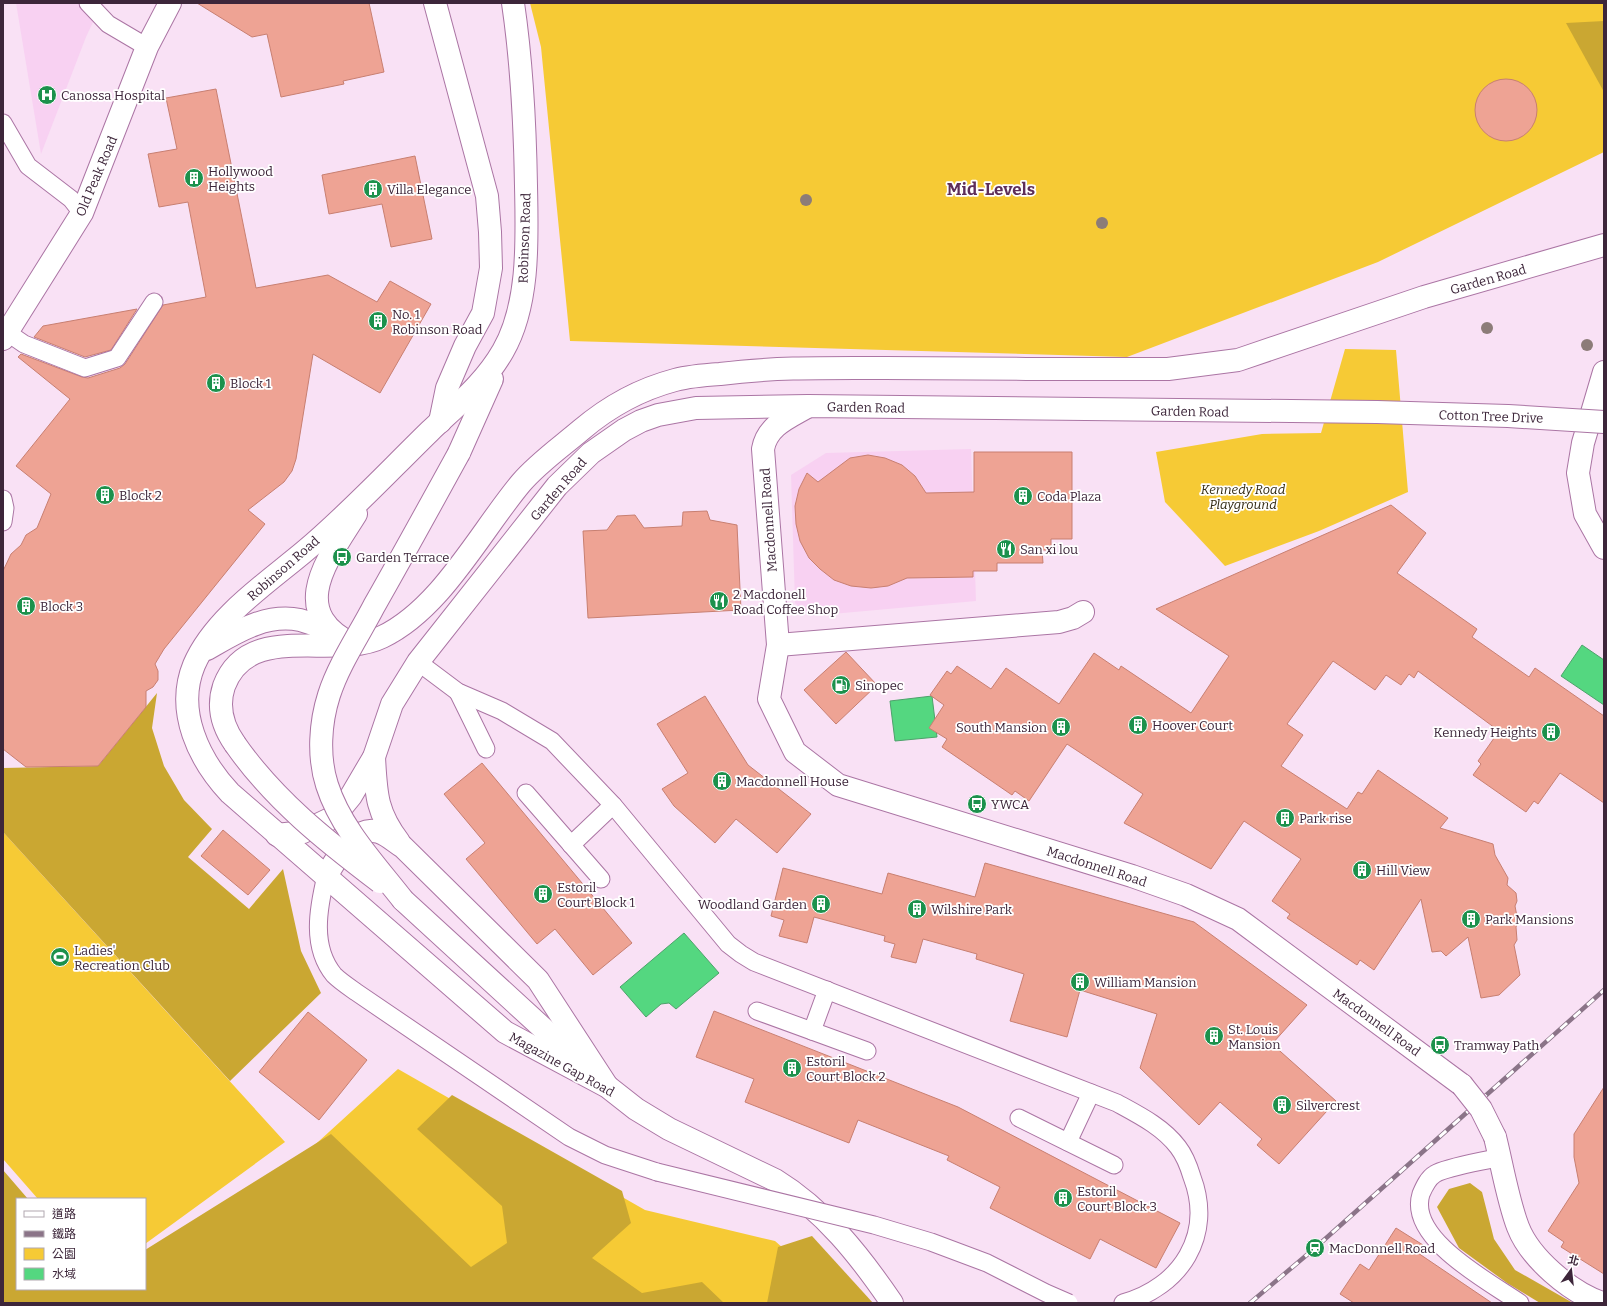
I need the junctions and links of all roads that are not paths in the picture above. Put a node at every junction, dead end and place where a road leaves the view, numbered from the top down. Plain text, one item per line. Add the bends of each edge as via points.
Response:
1 (88, 3) edge
2 (104, 3) edge
3 (170, 3) edge
4 (435, 3) edge
5 (514, 3) edge
6 (108, 24) junction
7 (147, 47) junction
8 (3, 123) edge
9 (82, 213) junction
10 (1604, 245) edge
11 (154, 302) dead end
12 (5, 336) edge
13 (504, 350) junction
14 (1604, 372) edge
15 (808, 406) junction
16 (1377, 412) joint
17 (440, 422) junction
18 (1604, 422) edge
19 (371, 489) junction
20 (3, 499) edge
21 (3, 522) edge
22 (1604, 548) edge
23 (1083, 612) dead end
24 (329, 630) junction
25 (778, 644) junction
26 (354, 645) junction
27 (201, 653) junction
28 (418, 662) junction
29 (458, 692) junction
30 (486, 749) dead end
31 (374, 757) junction
32 (526, 793) dead end
33 (613, 805) junction
34 (277, 835) junction
35 (571, 845) junction
36 (403, 847) junction
37 (326, 876) junction
38 (601, 879) dead end
39 (403, 900) junction
40 (827, 990) junction
41 (757, 1011) dead end
42 (812, 1031) junction
43 (867, 1051) dead end
44 (608, 1087) junction
45 (1092, 1093) junction
46 (1019, 1118) dead end
47 (1068, 1142) junction
48 (1497, 1147) junction
49 (1114, 1165) dead end
50 (892, 1303) edge
51 (1069, 1303) edge
52 (1123, 1303) edge
53 (1520, 1303) edge
54 (1602, 1303) edge

1 - 6 lane
2 - 6 lane
3 - 7 main road, Old Peak Road
4 - 17 main road via 487,196 491,268 483,313 447,388
5 - 13 main road, Robinson Road via 522,66 527,214 526,265 520,307
6 - 7 lane
7 - 9 main road, Old Peak Road
8 - 9 lane via 28,166 71,199
9 - 12 main road, Old Peak Road
10 - 26 main road, Garden Road via 1424,297 1238,360 1206,365 1168,369 787,367 679,379 660,384 601,414 523,480 432,600 403,625 381,638
11 - 12 lane via 116,358 85,368
13 - 17 main road, Robinson Road via 481,384
13 - 39 main road, bridge via 459,453 345,659 329,695 325,713 322,753 324,770 338,813
14 - 22 main road via 1583,443 1578,473 1586,514
15 - 16 main road, Garden Road
15 - 25 main road, Macdonnell Road via 772,429 763,449
15 - 28 main road, Garden Road via 696,408 641,421 608,440 557,486
16 - 18 main road, Cotton Tree Drive, bridge
17 - 19 main road, Robinson Road
19 - 24 main road, Robinson Road via 324,565 319,580 316,596 318,608
19 - 27 main road, Robinson Road via 308,549 235,610
20 - 21 lane
23 - 25 main road via 1059,622
24 - 26 main road
24 - 27 main road via 299,620 263,621
25 - 48 main road, Macdonnell Road, bridge via 769,699 795,752 838,785 1132,876 1186,895 1238,919 1462,1086 1481,1109
26 - 39 main road, bridge via 271,646 261,650 241,661 228,678 221,696 222,715 224,725 235,744 261,779 316,833
27 - 34 main road via 190,677 188,690 190,721 199,751 226,789
28 - 29 lane
28 - 31 main road, Garden Road via 392,704
29 - 30 lane
29 - 33 lane via 502,711 552,741
31 - 34 main road, Garden Road via 351,796 332,818 304,832
31 - 36 main road via 376,790 381,813
32 - 35 lane
33 - 35 lane
33 - 40 lane via 728,944 754,962
34 - 37 main road, Magazine Gap Road
35 - 38 lane
36 - 37 main road via 378,831 361,834 343,849
36 - 44 main road via 538,980
37 - 44 main road, Magazine Gap Road via 505,1032
37 - 51 lane, bridge via 318,910 319,938 325,960 335,975 356,992 569,1137 605,1155 657,1172 874,1225 931,1242 987,1263
39 - 44 main road
40 - 42 lane
40 - 45 lane
41 - 42 lane
42 - 43 lane
44 - 50 main road, Magazine Gap Road via 668,1129 775,1180 801,1197 855,1252
45 - 47 lane
45 - 52 lane via 1143,1117 1179,1147 1188,1165 1198,1201 1198,1229 1190,1253 1171,1276 1149,1293
46 - 47 lane
47 - 49 lane
48 - 53 lane via 1435,1174 1423,1188 1420,1213 1430,1232 1446,1251
48 - 54 main road, Macdonnell Road via 1518,1227 1527,1243 1541,1261 1564,1282

